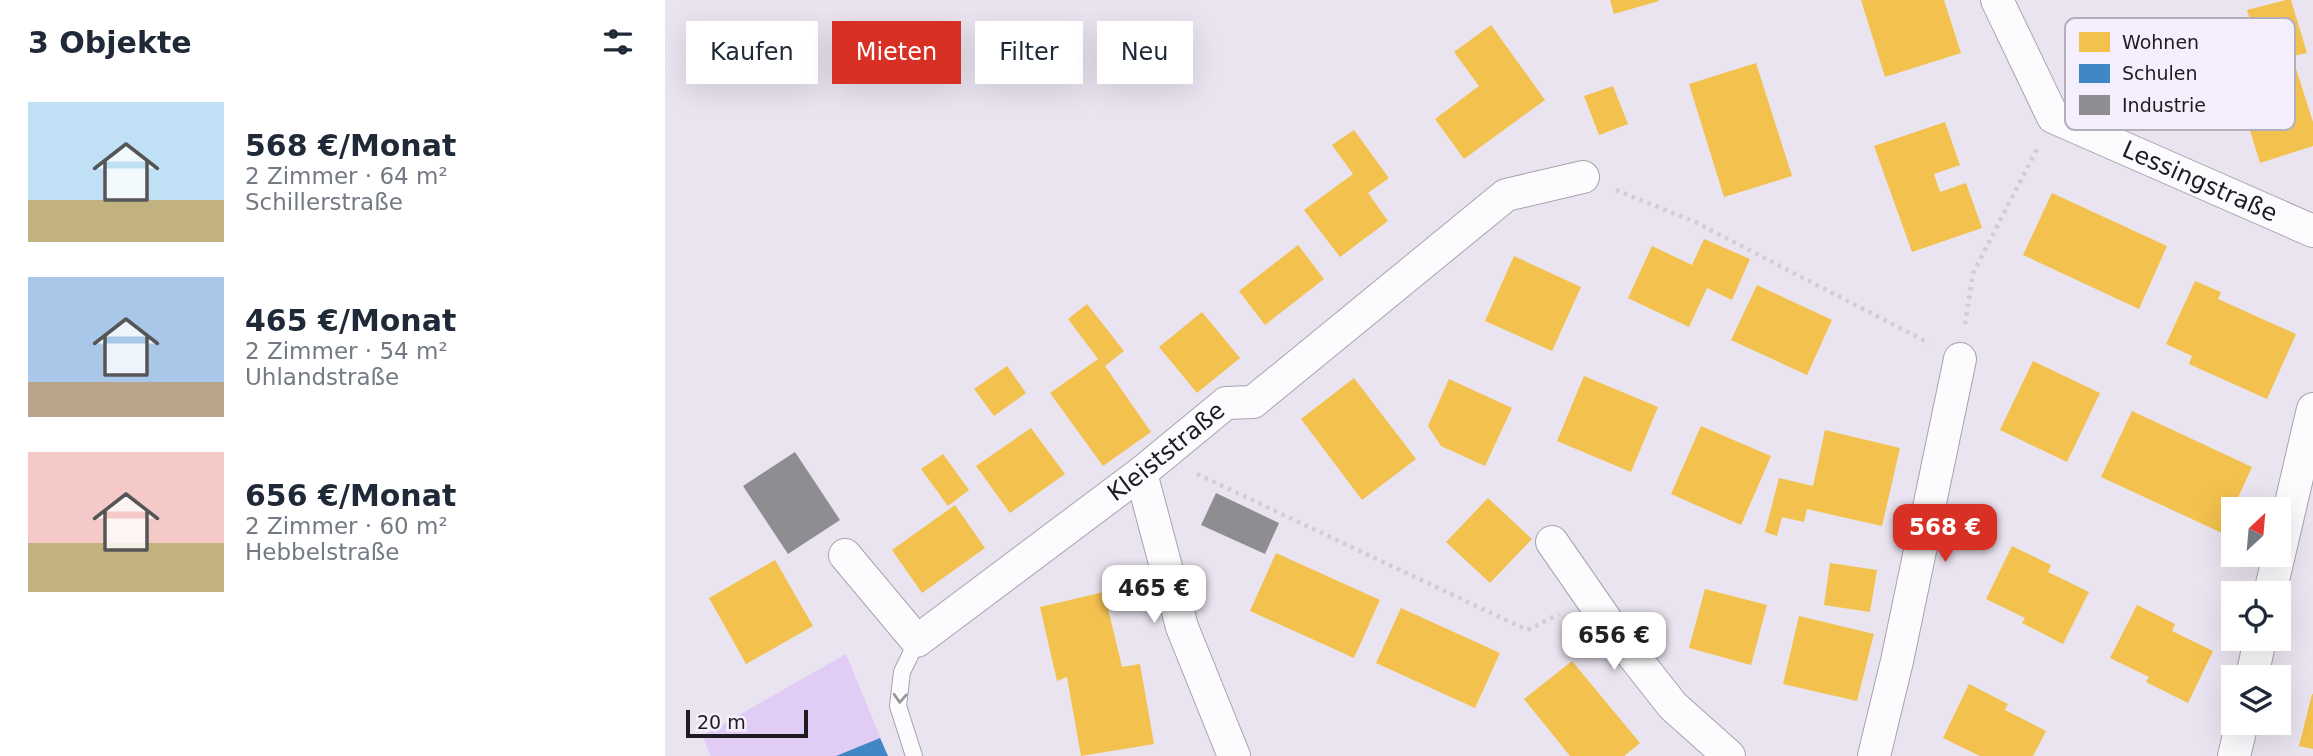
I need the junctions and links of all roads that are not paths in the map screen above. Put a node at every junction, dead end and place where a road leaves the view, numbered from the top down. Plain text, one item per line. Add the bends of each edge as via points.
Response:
1 (1997, 0) edge
2 (2065, 122) edge
3 (2083, 130) edge
4 (1583, 177) road end
5 (2313, 231) edge
6 (1961, 359) road end
7 (2313, 409) edge
8 (1151, 465) junction
9 (1552, 542) dead end
10 (845, 555) dead end
11 (2273, 581) edge
12 (917, 641) junction
13 (2239, 735) edge
14 (914, 756) edge
15 (1234, 756) edge
16 (1729, 756) edge
17 (1874, 756) edge
18 (2234, 756) edge

1 - 2 street, Lessingstraße via 2053,117
3 - 5 street, Lessingstraße
4 - 8 street, Kleiststraße via 1506,195 1253,402 1226,403
6 - 17 street
7 - 11 street
8 - 12 street, Kleiststraße
8 - 15 street via 1182,627
9 - 16 street via 1673,706
10 - 12 street
12 -> 14 lane via 902,672 898,706
13 - 18 street

